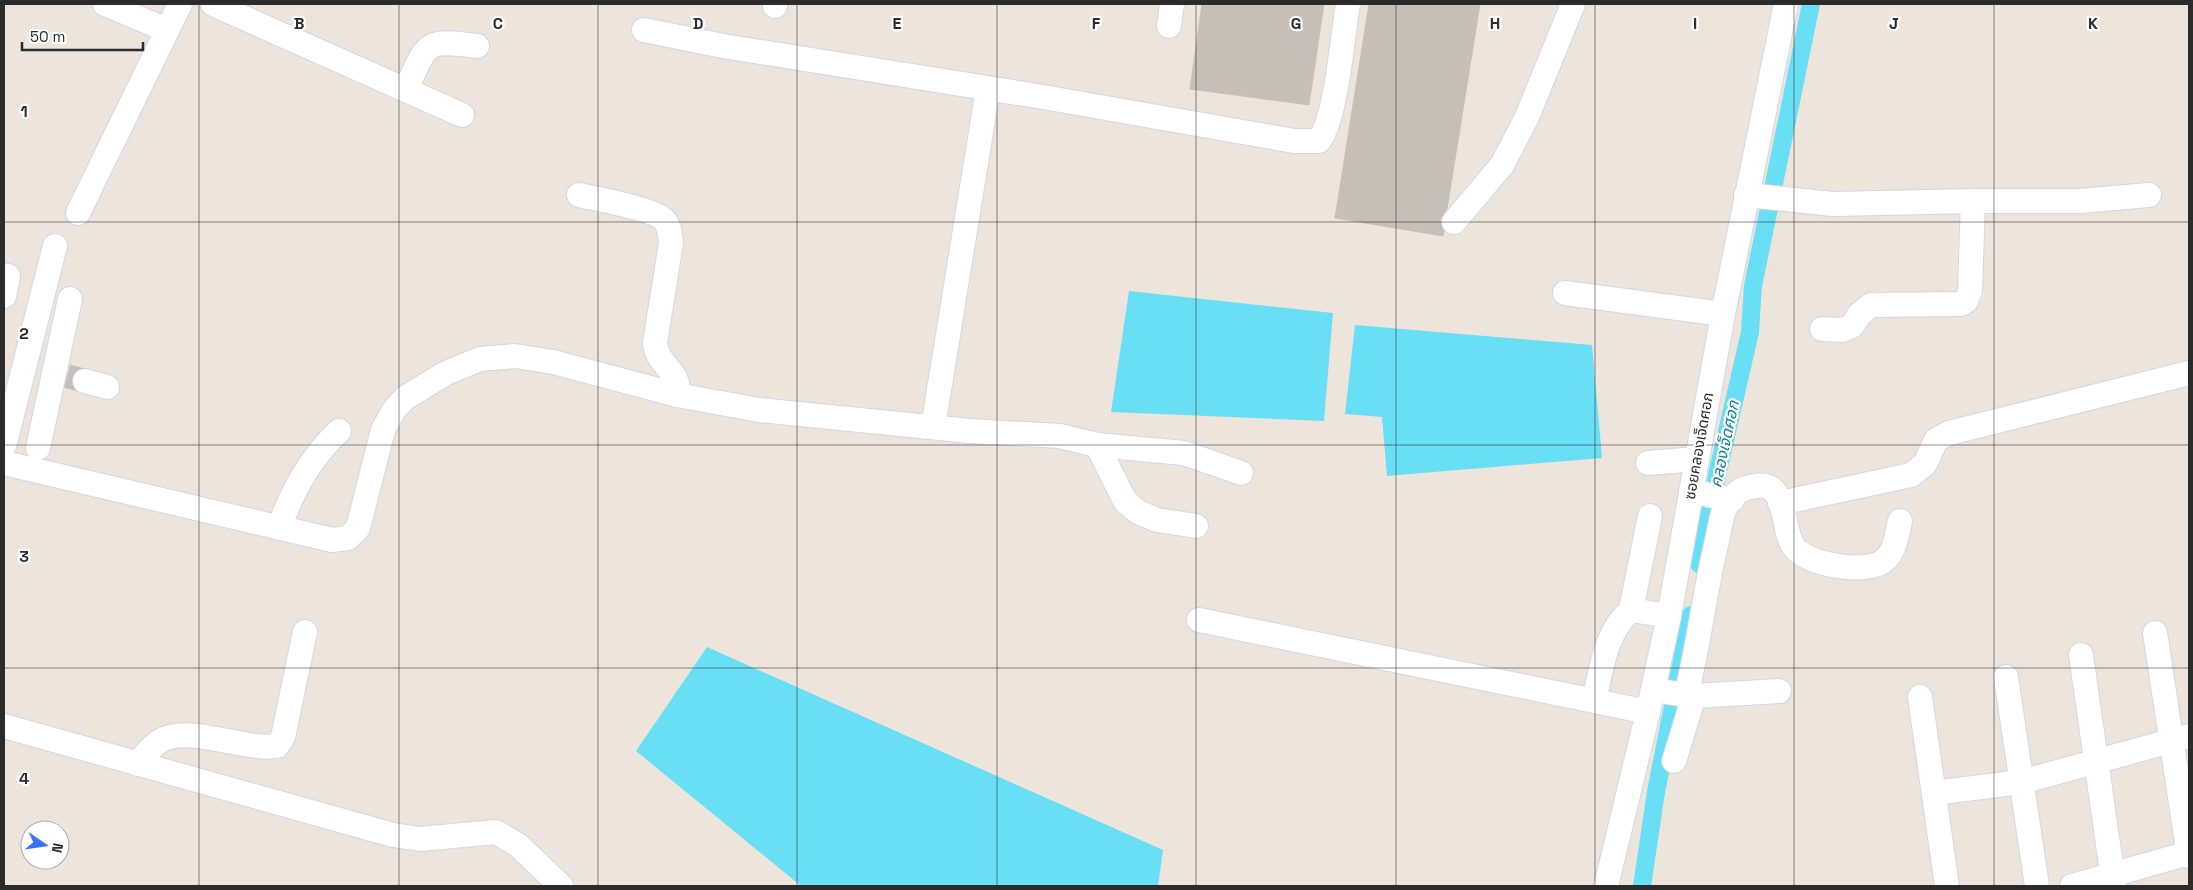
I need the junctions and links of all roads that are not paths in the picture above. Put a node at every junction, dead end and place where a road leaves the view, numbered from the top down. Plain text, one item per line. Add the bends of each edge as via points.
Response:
1 (105, 4) edge
2 (180, 4) edge
3 (213, 4) edge
4 (1348, 4) edge
5 (1573, 4) edge
6 (1786, 4) edge
7 (167, 30) junction
8 (644, 30) dead end
9 (477, 46) dead end
10 (406, 89) junction
11 (988, 89) junction
12 (462, 115) dead end
13 (579, 194) dead end
14 (2149, 195) dead end
15 (1764, 197) junction
16 (1973, 201) junction
17 (78, 213) dead end
18 (1454, 222) dead end
19 (55, 246) dead end
20 (1565, 293) dead end
21 (70, 300) dead end
22 (1723, 314) junction
23 (1822, 328) dead end
24 (24, 365) junction
25 (2189, 373) edge
26 (78, 379) junction
27 (11, 388) edge
28 (678, 394) junction
29 (933, 427) junction
30 (339, 431) dead end
31 (1097, 445) junction
32 (4, 446) edge
33 (38, 448) dead end
34 (1697, 459) junction
35 (4, 463) edge
36 (1648, 463) dead end
37 (1241, 473) dead end
38 (1692, 491) junction
39 (1726, 498) junction
40 (1780, 503) junction
41 (1650, 516) dead end
42 (1900, 521) dead end
43 (1196, 526) dead end
44 (279, 528) junction
45 (1631, 610) junction
46 (1669, 616) junction
47 (1199, 620) dead end
48 (305, 632) dead end
49 (2155, 633) dead end
50 (2080, 655) dead end
51 (2006, 677) dead end
52 (1779, 691) dead end
53 (1671, 697) junction
54 (1920, 698) dead end
55 (1594, 700) junction
56 (4, 726) edge
57 (2180, 739) edge
58 (1674, 761) dead end
59 (2096, 761) junction
60 (138, 764) junction
61 (2021, 782) junction
62 (1934, 793) junction
63 (2189, 854) edge
64 (2113, 880) edge
65 (561, 886) edge
66 (1606, 886) edge
67 (1947, 886) edge
68 (2036, 886) edge
69 (2072, 886) edge

1 - 7 street
2 - 7 street
3 - 10 street
4 - 11 street via 1331,108 1326,131 1319,141 1294,141
5 - 18 street via 1527,117 1502,165
6 - 15 street, ซอยคลองเจ็ดศอก
7 - 17 street
8 - 11 street
9 - 10 street via 444,42 430,46 421,56
10 - 12 street
11 - 29 street
13 - 28 street via 646,211 664,219 669,228 671,243 656,332 656,352 676,377
14 - 16 street via 2080,201
15 - 16 street via 1833,204
15 - 22 street, ซอยคลองเจ็ดศอก
16 - 23 street via 1970,291 1966,301 1961,304 1871,305 1852,326 1842,330
19 - 24 street
20 - 22 street
21 - 26 street
22 - 34 street, ซอยคลองเจ็ดศอก
24 - 26 street
24 - 27 street
25 - 40 street via 1949,433 1936,440 1925,464 1911,475
26 - 33 street
27 - 32 street
28 - 29 street via 759,410
28 - 44 street via 544,361 515,356 480,359 438,378 405,398 394,410 383,430 358,528 348,538 332,540
29 - 31 street via 1060,436
30 - 44 street via 308,466
31 - 37 street via 1184,454
31 - 43 street via 1126,501 1138,512 1158,520
34 - 36 street
34 - 38 street, ซอยคลองเจ็ดศอก
35 - 44 street
38 - 39 street
38 - 46 street, ซอยคลองเจ็ดศอก
39 - 40 street via 1740,489 1762,485 1772,489
39 - 53 street via 1698,643
40 - 42 street via 1793,546 1807,557 1828,565 1866,566 1882,562 1893,548
41 - 45 street
45 - 46 street
45 - 55 street via 1611,636
46 - 53 street, ซอยคลองเจ็ดศอก
47 - 55 street
48 - 60 street via 278,746 264,748 200,736 164,738 152,746
49 - 57 street
50 - 59 street
51 - 61 street
52 - 53 street
53 - 55 street
53 - 58 street
53 - 66 street, ซอยคลองเจ็ดศอก
54 - 62 street
56 - 60 street
57 - 59 street
57 - 63 street
59 - 61 street
59 - 64 street
60 - 65 street via 393,835 420,838 496,832 518,846
61 - 62 street
61 - 68 street
62 - 67 street
63 - 64 street
64 - 69 street

